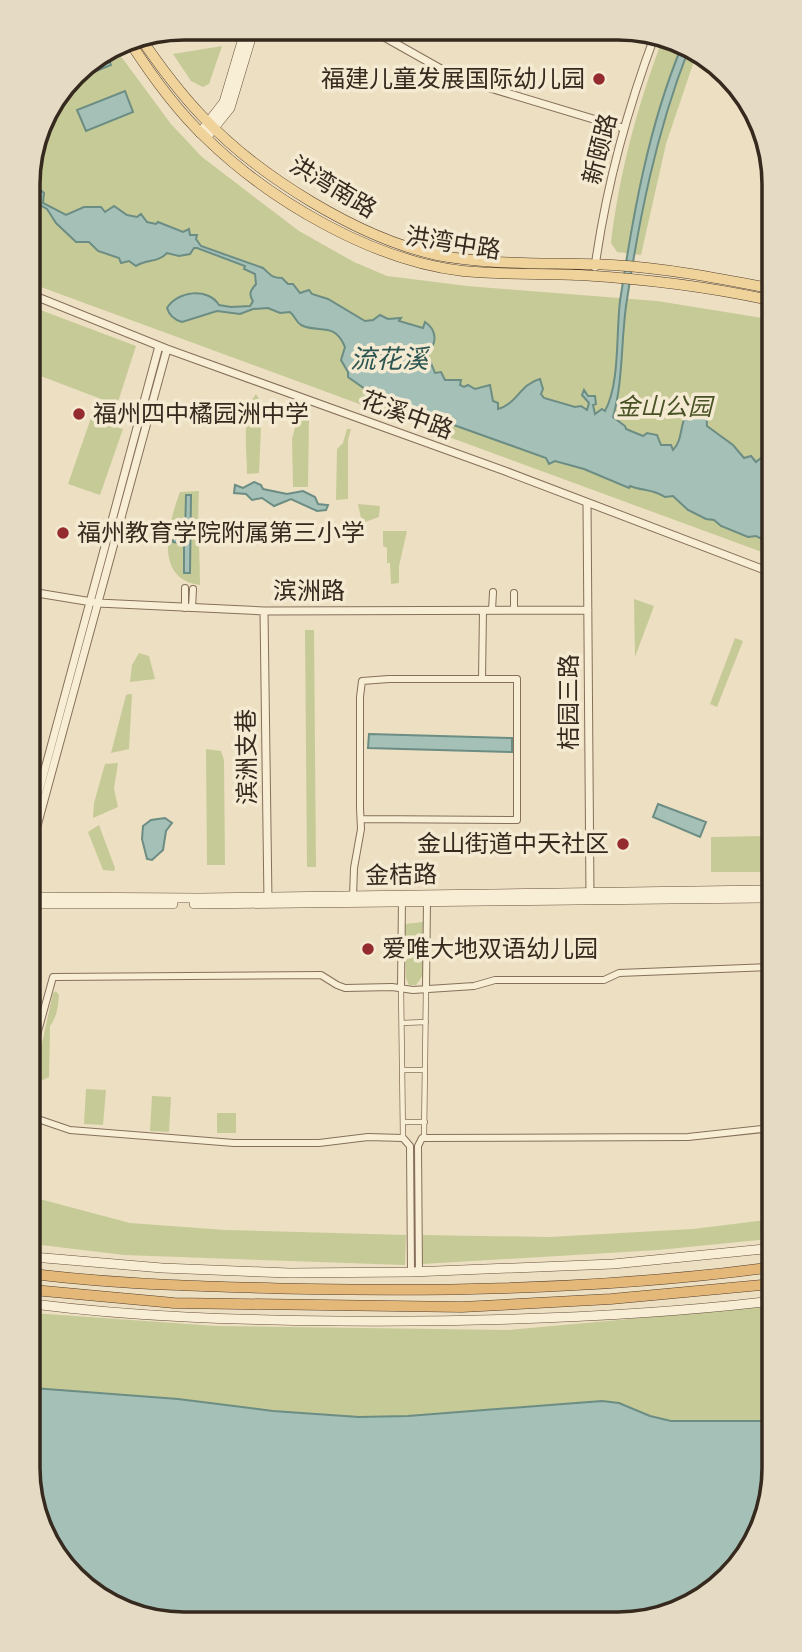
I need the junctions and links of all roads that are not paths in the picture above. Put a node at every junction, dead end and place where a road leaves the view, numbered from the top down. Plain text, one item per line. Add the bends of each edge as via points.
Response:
1 (242, 41) edge
2 (251, 41) edge
3 (390, 41) edge
4 (146, 45) edge
5 (652, 45) edge
6 (135, 49) edge
7 (212, 126) junction
8 (623, 128) junction
9 (203, 136) junction
10 (596, 265) junction
11 (594, 276) junction
12 (762, 287) edge
13 (41, 298) edge
14 (762, 298) edge
15 (163, 347) junction
16 (587, 503) junction
17 (762, 569) edge
18 (189, 588) dead end
19 (493, 592) dead end
20 (514, 593) dead end
21 (41, 594) edge
22 (93, 603) junction
23 (189, 608) junction
24 (483, 610) junction
25 (492, 610) junction
26 (514, 610) junction
27 (588, 610) junction
28 (264, 611) junction
29 (482, 679) junction
30 (41, 788) edge
31 (41, 810) edge
32 (361, 819) junction
33 (761, 890) edge
34 (590, 896) junction
35 (40, 897) edge
36 (353, 898) junction
37 (402, 898) junction
38 (427, 898) junction
39 (761, 898) edge
40 (268, 899) junction
41 (40, 905) edge
42 (761, 967) edge
43 (401, 988) junction
44 (426, 988) junction
45 (426, 1022) junction
46 (40, 1023) edge
47 (402, 1023) junction
48 (402, 1070) junction
49 (425, 1070) junction
50 (40, 1120) edge
51 (403, 1122) junction
52 (425, 1122) junction
53 (761, 1129) edge
54 (424, 1137) junction
55 (403, 1138) junction
56 (761, 1249) edge
57 (40, 1258) edge
58 (761, 1268) edge
59 (415, 1272) junction
60 (40, 1275) edge
61 (761, 1285) edge
62 (40, 1291) edge
63 (761, 1302) edge
64 (40, 1305) edge

1 - 7 main road
2 - 7 main road via 234,98 226,114
3 - 8 street via 457,78
4 - 7 main road, 洪湾南路
5 - 8 street, 新颐路
6 - 9 main road, 洪湾中路
7 - 9 main road
7 - 10 main road, 洪湾南路 via 302,195 346,222 396,244 458,258
8 - 10 street, 新颐路
9 - 11 main road, 洪湾中路 via 288,201 344,234 395,256 461,271
10 - 11 street, 新颐路
10 - 12 main road, 洪湾南路 via 679,272
11 - 14 main road, 洪湾中路 via 661,281
13 - 15 street, 花溪中路
15 - 16 street, 花溪中路
15 - 22 street
16 - 17 street, 花溪中路
16 - 27 street, 桔园三路
18 - 23 street
19 - 25 street
20 - 26 street
21 - 22 street, 滨洲路
22 - 23 street, 滨洲路
22 - 30 street
22 - 31 street
23 - 28 street, 滨洲路
24 - 25 street, 滨洲路
24 - 28 street, 滨洲路
24 - 29 street
25 - 26 street, 滨洲路
26 - 27 street, 滨洲路
27 - 34 street, 桔园三路
28 - 40 street, 滨洲支巷
29 - 32 street via 362,681
29 - 32 street via 517,680 517,820
32 - 36 street
33 - 34 main road, 金桔路
34 - 38 main road, 金桔路
34 - 39 main road
35 - 40 main road, 金桔路
36 - 37 main road, 金桔路
36 - 40 main road, 金桔路
37 - 38 main road, 金桔路
37 - 43 street
38 - 44 street
40 - 41 main road
42 - 44 street via 633,972 604,980 495,980 474,986
43 - 44 street
43 - 46 street via 345,988 321,975 53,977
43 - 47 street
44 - 45 street
45 - 47 street
45 - 49 street
47 - 48 street
48 - 49 street
48 - 51 street
49 - 52 street
50 - 55 street via 70,1130 234,1143
51 - 52 street
51 - 55 street
52 - 54 street
53 - 54 street via 688,1137
54 - 59 street via 418,1146
55 - 59 street via 410,1146
56 - 59 main road via 613,1264
57 - 59 main road via 289,1273
58 - 60 highway via 568,1287 407,1291 114,1282
61 - 62 highway via 611,1300 462,1307 174,1303
63 - 64 main road via 623,1315 431,1322 194,1319

